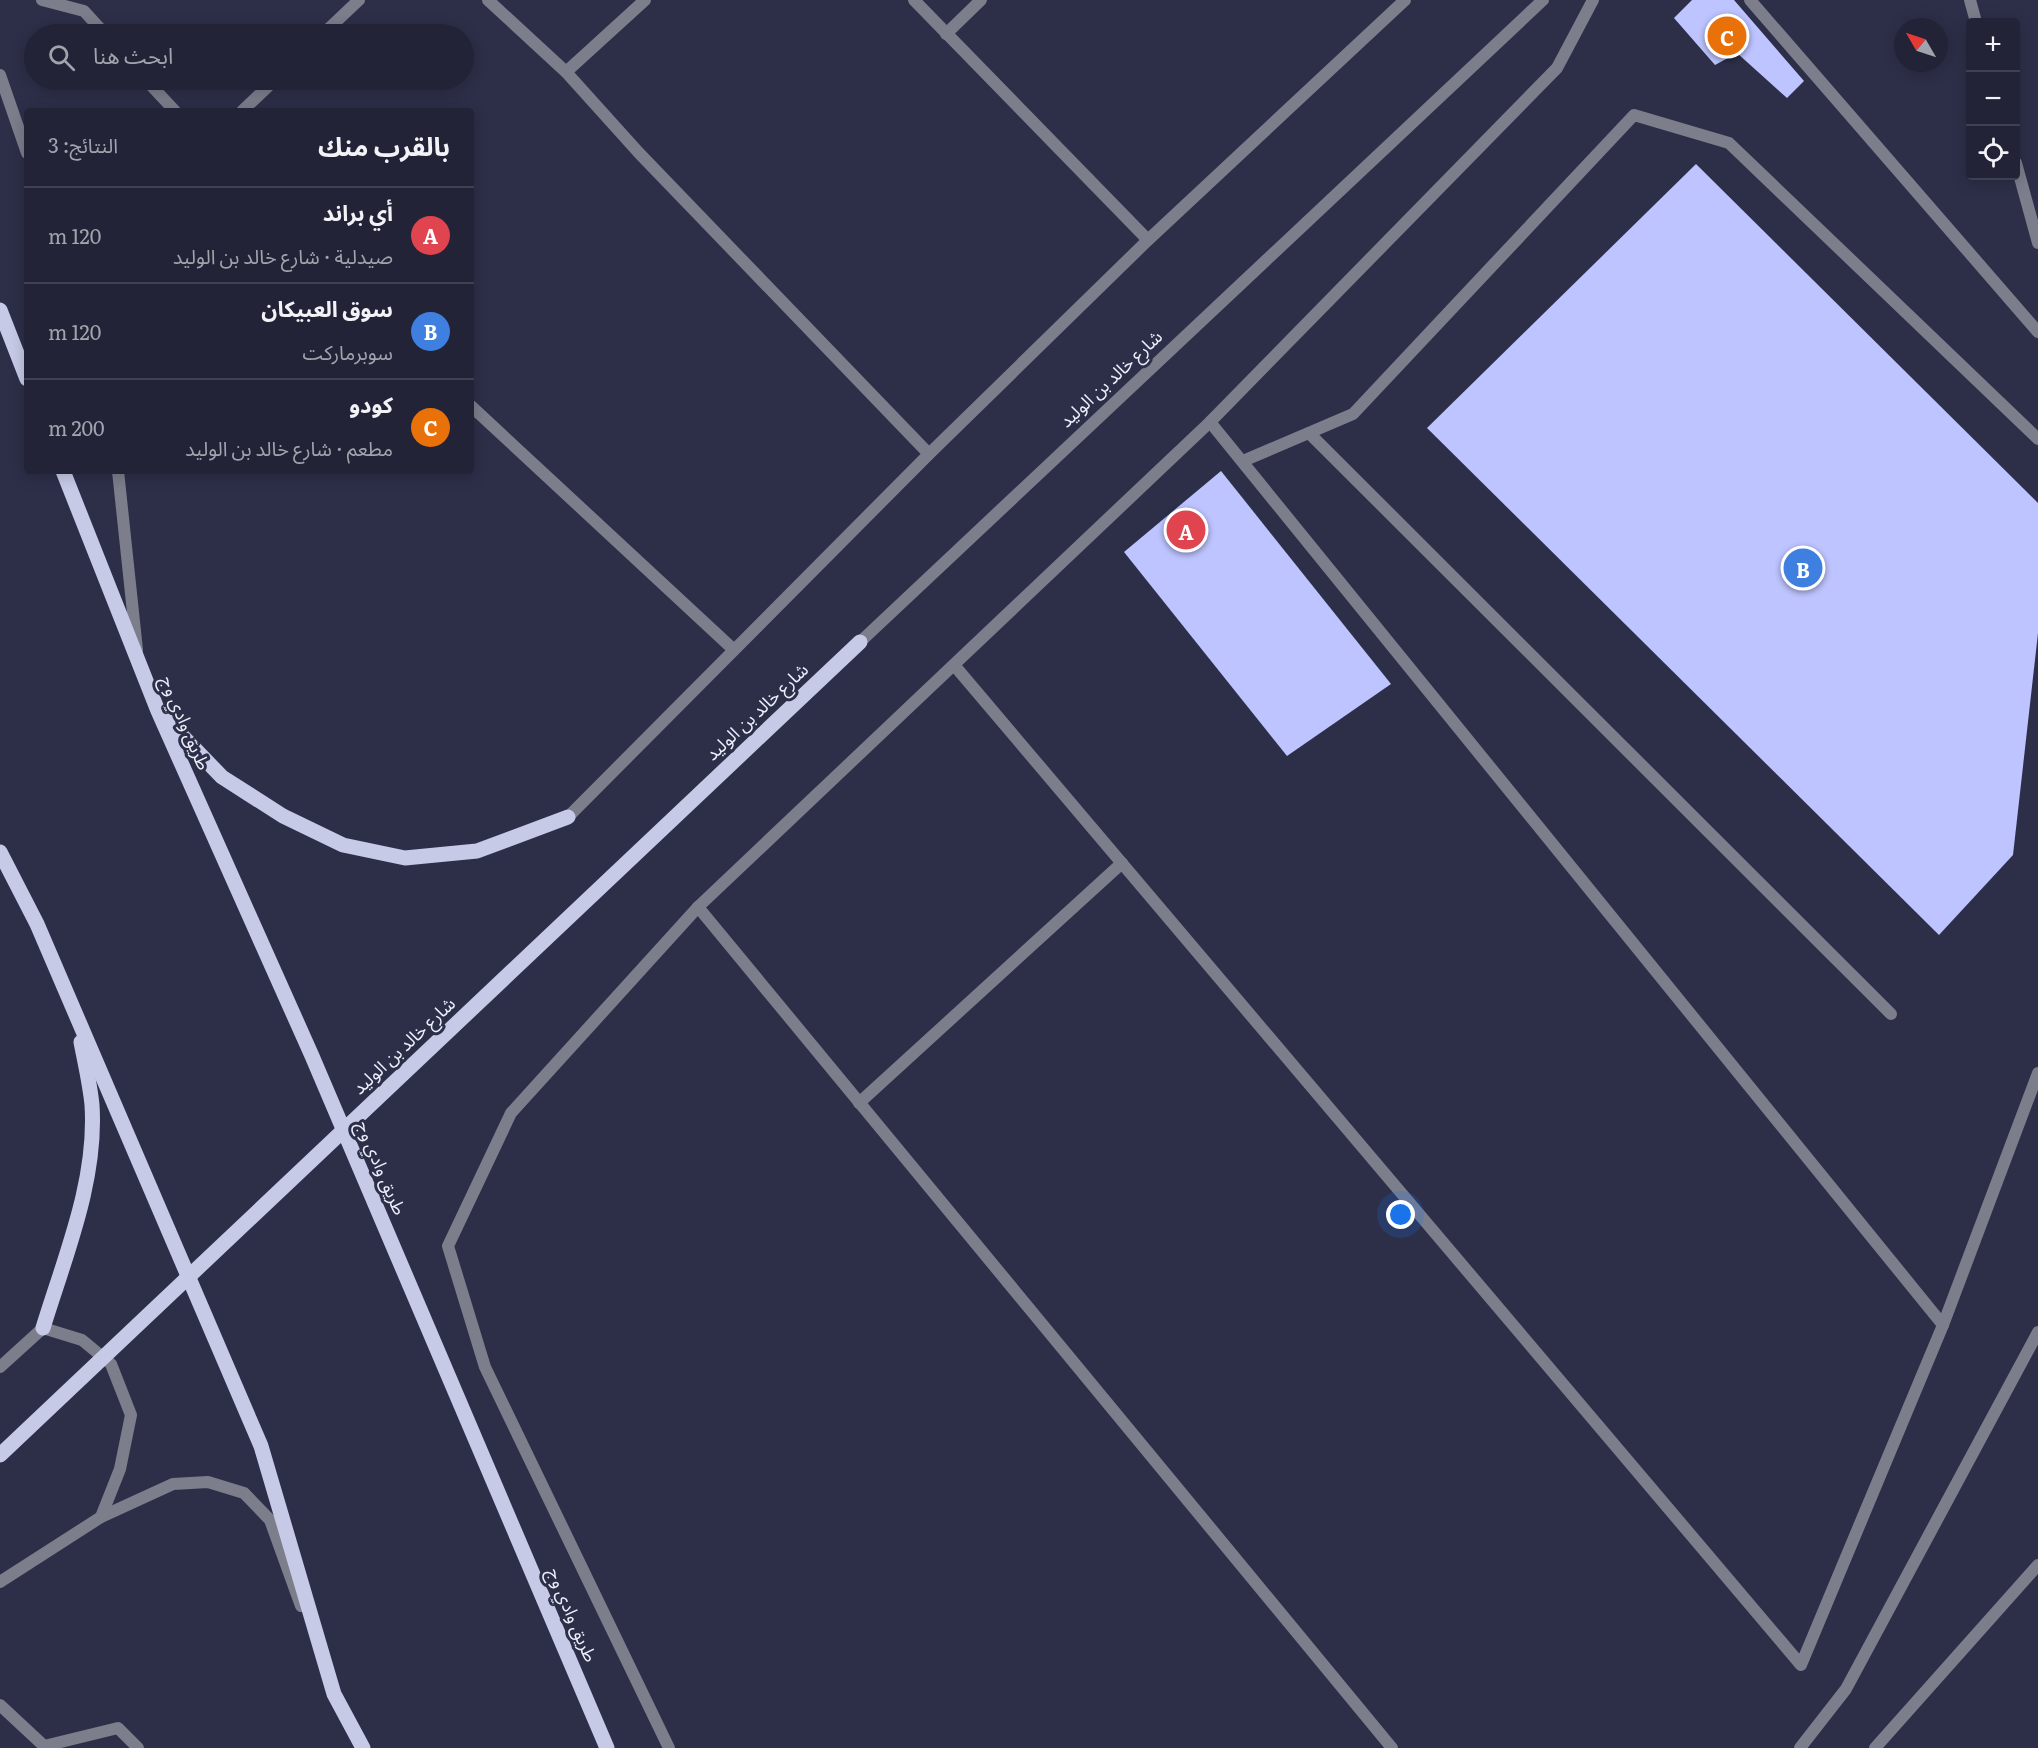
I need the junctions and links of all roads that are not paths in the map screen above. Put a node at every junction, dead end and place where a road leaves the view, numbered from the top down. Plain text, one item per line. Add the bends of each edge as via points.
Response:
1 (42, 0) edge
2 (359, 0) edge
3 (488, 0) edge
4 (645, 0) edge
5 (914, 0) edge
6 (981, 0) edge
7 (1405, 0) edge
8 (1543, 0) edge
9 (1593, 0) edge
10 (1750, 0) edge
11 (1970, 0) edge
12 (1975, 18) edge
13 (96, 24) edge
14 (334, 24) edge
15 (946, 34) junction
16 (566, 72) junction
17 (0, 75) edge
18 (155, 90) edge
19 (264, 90) edge
20 (172, 108) edge
21 (245, 108) edge
22 (24, 144) edge
23 (2020, 178) edge
24 (1148, 240) junction
25 (2038, 243) edge
26 (0, 310) edge
27 (2038, 332) edge
28 (24, 371) edge
29 (474, 409) edge
30 (1210, 422) junction
31 (1309, 433) junction
32 (2038, 439) edge
33 (929, 454) junction
34 (1243, 461) junction
35 (64, 474) edge
36 (118, 474) edge
37 (860, 642) joint
38 (734, 650) junction
39 (139, 663) junction
40 (954, 665) junction
41 (158, 711) junction
42 (568, 817) joint
43 (0, 852) edge
44 (1122, 863) junction
45 (698, 907) junction
46 (37, 924) junction
47 (1891, 1014) dead end
48 (2038, 1073) edge
49 (860, 1102) junction
50 (1943, 1326) junction
51 (43, 1328) junction
52 (2038, 1332) edge
53 (0, 1367) edge
54 (0, 1455) edge
55 (101, 1517) junction
56 (2038, 1565) edge
57 (0, 1582) edge
58 (334, 1694) junction
59 (0, 1705) edge
60 (138, 1748) edge
61 (363, 1748) edge
62 (607, 1748) edge
63 (669, 1748) edge
64 (1392, 1748) edge
65 (1800, 1748) edge
66 (1875, 1748) edge

1 - 13 street via 84,11
2 - 14 street
3 - 16 street
4 - 16 street
5 - 15 street
6 - 15 street
7 - 24 street
8 - 37 street, شارع خالد بن الوليد
9 - 30 street via 1557,68
10 - 27 street
11 - 12 street
15 - 24 street
16 - 33 street
17 - 22 street
18 - 20 street
19 - 21 street
23 - 25 street
24 - 33 street
26 - 28 main road
29 - 38 street
30 - 34 street
30 - 40 street
31 - 32 street via 1353,414 1634,115 1729,143
31 - 34 street
31 - 47 street
33 - 38 street
34 - 50 street
35 - 39 main road, طريق وادي وج
36 - 39 street
37 - 54 main road, شارع خالد بن الوليد
38 - 42 street
39 - 41 main road, طريق وادي وج
40 - 44 street
40 - 45 street
41 - 42 main road via 222,777 283,816 343,845 405,858 477,851
41 - 62 main road, طريق وادي وج via 312,1056
43 - 46 main road
44 - 49 street
44 - 50 street via 1801,1665
45 - 49 street
45 - 63 street via 511,1113 448,1246 485,1367
46 - 51 main road via 79,1026 92,1105 90,1152 80,1206
46 - 58 main road via 261,1446
48 - 50 street
49 - 64 street
51 - 53 street
51 - 55 street via 82,1340 111,1364 131,1415 120,1469
52 - 65 street via 1846,1689
55 - 57 street
55 - 58 street via 173,1484 208,1482 244,1493 270,1520
56 - 66 street
58 - 61 main road
59 - 60 street via 44,1746 118,1728

